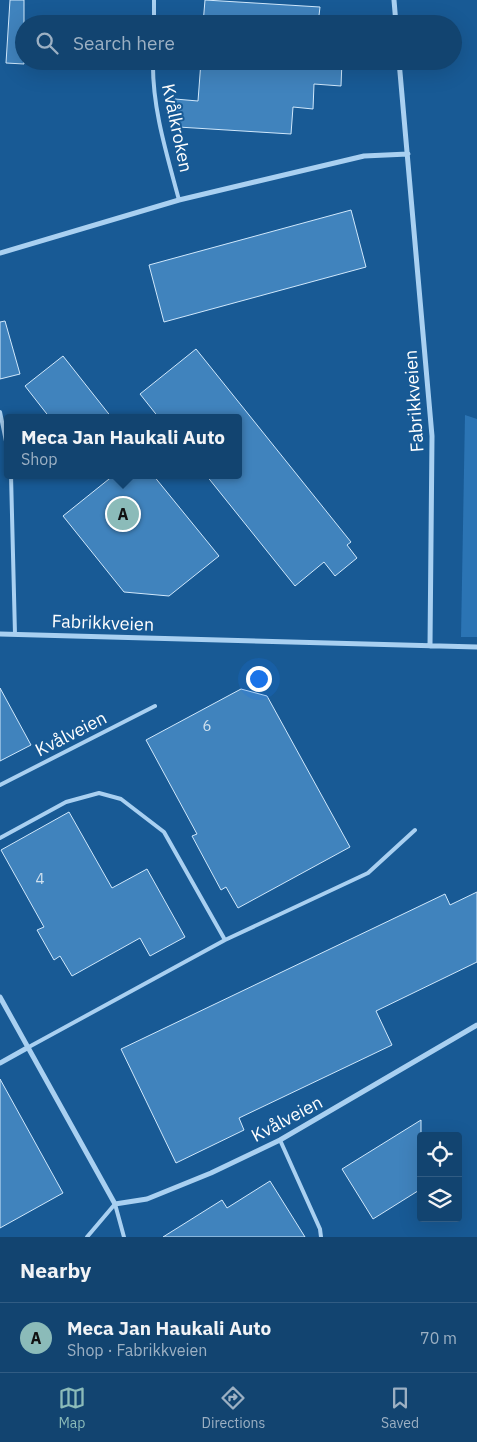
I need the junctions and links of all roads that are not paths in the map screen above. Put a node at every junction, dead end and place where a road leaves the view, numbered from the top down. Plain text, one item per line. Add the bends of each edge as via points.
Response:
1 (154, 0) edge
2 (394, 0) edge
3 (154, 15) edge
4 (395, 15) edge
5 (153, 70) edge
6 (401, 70) edge
7 (408, 154) junction
8 (179, 200) junction
9 (0, 253) edge
10 (0, 412) edge
11 (4, 432) edge
12 (11, 479) edge
13 (0, 634) edge
14 (15, 634) junction
15 (430, 646) junction
16 (477, 647) edge
17 (155, 706) dead end
18 (0, 786) edge
19 (415, 830) dead end
20 (0, 838) edge
21 (225, 940) junction
22 (0, 997) edge
23 (477, 1025) edge
24 (27, 1048) junction
25 (0, 1063) edge
26 (280, 1140) junction
27 (115, 1204) junction
28 (87, 1237) edge
29 (124, 1237) edge
30 (321, 1237) edge

1 - 3 lane
2 - 4 street
5 - 8 lane, Kvålkroken via 165,149
6 - 7 street, Fabrikkveien
7 - 8 street via 364,156
7 - 15 street, Fabrikkveien via 432,436
8 - 9 street
10 - 11 lane
12 - 14 lane
13 - 14 street, Fabrikkveien
14 - 15 street, Fabrikkveien
15 - 16 street, Fabrikkveien
17 - 18 lane, Kvålveien
19 - 21 lane via 368,873
20 - 21 lane via 66,802 99,793 121,799 164,832
21 - 24 lane
22 - 24 street
23 - 26 street, Kvålveien
24 - 25 street
24 - 27 street
26 - 27 street, Kvålveien via 147,1199
26 - 30 lane
27 - 28 lane
27 - 29 lane

